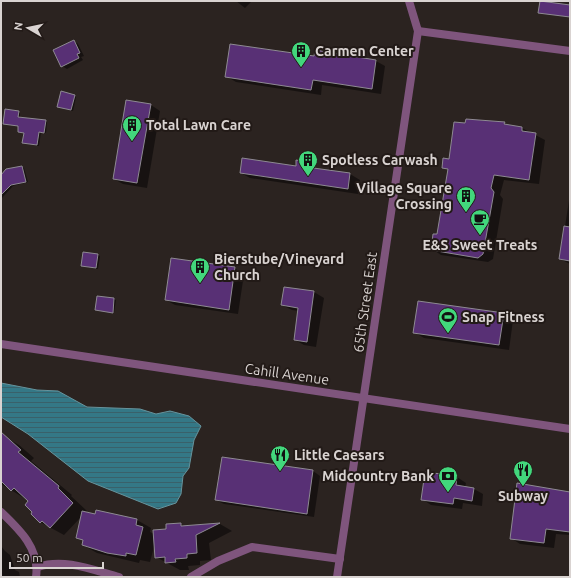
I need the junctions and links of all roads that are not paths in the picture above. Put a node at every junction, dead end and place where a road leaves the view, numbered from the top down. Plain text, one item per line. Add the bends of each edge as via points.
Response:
1 (409, 1) edge
2 (418, 31) junction
3 (570, 51) edge
4 (1, 344) edge
5 (364, 398) junction
6 (570, 429) edge
7 (1, 512) edge
8 (340, 559) junction
9 (38, 567) junction
10 (36, 577) edge
11 (119, 577) edge
12 (191, 577) edge
13 (337, 577) edge

1 - 2 street
2 - 3 street
2 - 5 street, 65th Street East
4 - 5 street, Cahill Avenue
5 - 6 street, Cahill Avenue
5 - 8 street, 65th Street East
7 - 9 street via 23,534
8 - 12 street via 252,547 218,561
8 - 13 street, 65th Street East
9 - 10 street
9 - 11 street via 46,564 64,564

